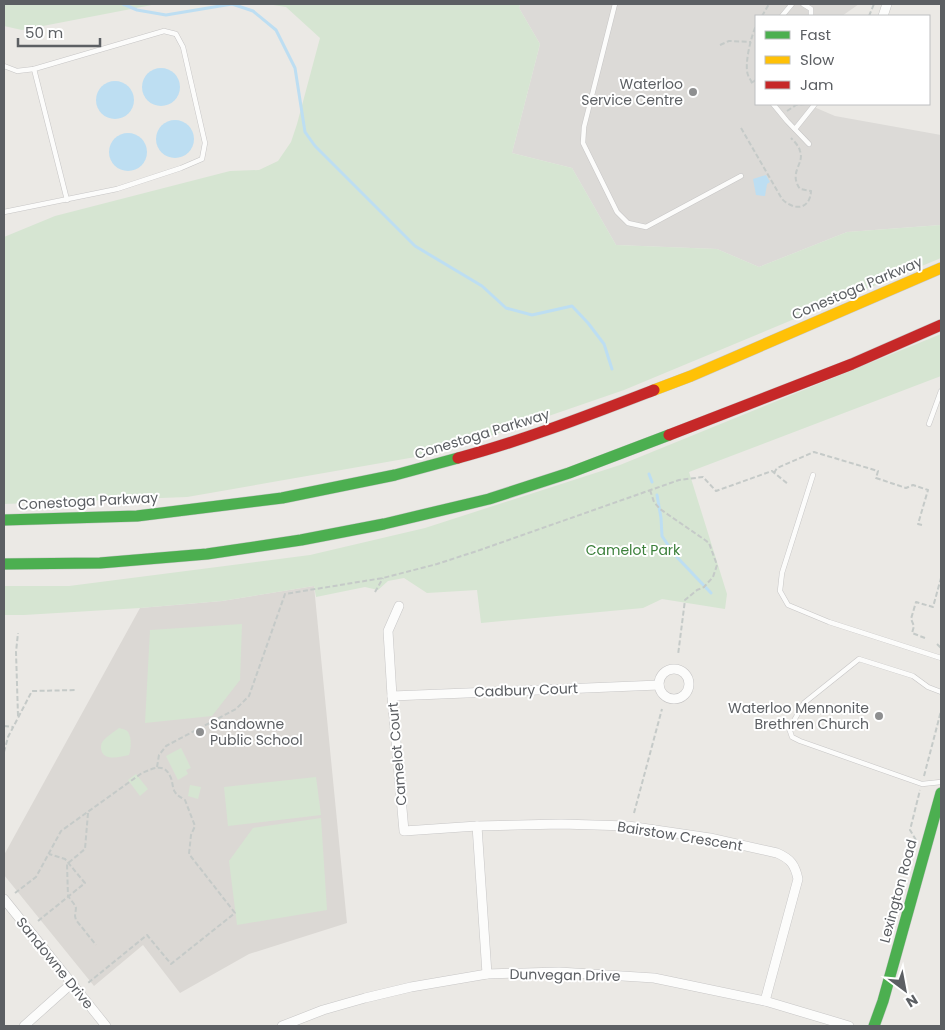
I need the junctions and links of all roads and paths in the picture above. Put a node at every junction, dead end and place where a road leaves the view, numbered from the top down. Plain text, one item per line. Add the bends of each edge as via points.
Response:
1 (615, 4) edge
2 (770, 4) edge
3 (792, 4) edge
4 (803, 4) edge
5 (763, 15) edge
6 (783, 15) edge
7 (811, 15) edge
8 (755, 29) edge
9 (750, 42) junction
10 (720, 45) dead end
11 (4, 66) edge
12 (34, 69) junction
13 (755, 81) edge
14 (773, 105) edge
15 (796, 105) edge
16 (814, 105) edge
17 (787, 110) dead end
18 (741, 128) dead end
19 (795, 129) junction
20 (791, 138) dead end
21 (809, 144) dead end
22 (741, 176) dead end
23 (67, 200) junction
24 (4, 212) edge
25 (941, 268) edge
26 (941, 325) edge
27 (941, 391) edge
28 (929, 424) dead end
29 (774, 473) junction
30 (813, 475) dead end
31 (788, 484) dead end
32 (650, 490) junction
33 (4, 520) edge
34 (922, 525) dead end
35 (4, 564) edge
36 (382, 578) junction
37 (941, 578) edge
38 (941, 582) edge
39 (375, 592) dead end
40 (399, 606) dead end
41 (18, 634) dead end
42 (925, 638) dead end
43 (937, 644) dead end
44 (941, 648) edge
45 (678, 655) dead end
46 (941, 658) edge
47 (659, 685) dead end
48 (77, 690) dead end
49 (941, 692) edge
50 (392, 696) junction
51 (662, 709) dead end
52 (941, 711) edge
53 (18, 718) junction
54 (4, 726) edge
55 (13, 727) junction
56 (4, 752) edge
57 (157, 767) junction
58 (941, 782) edge
59 (922, 784) junction
60 (941, 793) edge
61 (88, 812) junction
62 (634, 813) dead end
63 (477, 826) junction
64 (910, 830) dead end
65 (49, 854) junction
66 (68, 862) junction
67 (15, 893) dead end
68 (68, 896) junction
69 (4, 899) edge
70 (38, 921) dead end
71 (96, 945) dead end
72 (487, 974) junction
73 (88, 983) dead end
74 (71, 984) junction
75 (765, 1001) junction
76 (24, 1026) edge
77 (106, 1026) edge
78 (282, 1026) edge
79 (849, 1026) edge
80 (874, 1026) edge

1 - 22 lane via 584,126 583,143 617,212 628,223 646,227
2 - 5 path
3 - 6 lane
4 - 7 lane via 811,9
8 - 9 path
9 - 10 path via 729,41
9 - 13 path via 747,74 751,83
11 - 12 lane via 17,72
12 - 23 lane
12 - 23 lane via 164,32 176,34 183,47 204,143 202,159 117,189
14 - 19 lane
15 - 17 path
16 - 19 lane
18 - 20 path via 782,199 797,208 807,202 811,191 800,188 795,179 801,152
19 - 21 lane
23 - 24 lane
25 - 33 main road, Conestoga Parkway via 691,376 489,450 395,475 282,498 137,516
26 - 35 main road via 852,364 570,473 489,499 347,532 217,552 100,564
27 - 28 lane
29 - 31 path
29 - 32 path via 772,471 716,491 703,476
29 - 34 path via 778,468 814,452 878,471 876,478 906,488 913,485 928,490 918,524
30 - 46 lane via 782,573 780,592 788,605 829,622
32 - 36 path via 480,550
32 - 45 path via 660,508 705,540 717,565 713,577 686,600
36 - 39 path
36 - 57 path via 285,594 249,696 236,709 166,746 159,755
37 - 38 path
38 - 42 path via 933,607 916,602 911,619 912,633
40 - 50 street, Camelot Court via 388,631
41 - 53 path
43 - 44 path
47 - 50 street, Cadbury Court
48 - 53 path via 32,691
49 - 59 lane via 912,676 858,659 804,703 790,731 792,737 800,741
50 - 63 street, Camelot Court via 404,831
51 - 62 path
52 - 59 path
53 - 55 path
54 - 55 path
55 - 56 path
57 - 61 path via 142,773
57 - 73 path via 164,768 170,775 174,791 185,800 196,826 190,835 189,854 236,913 171,964 147,935
58 - 59 lane
59 - 64 path
60 - 80 main road, Lexington Road
61 - 65 path via 62,831
61 - 66 path via 85,849
63 - 72 street
63 - 75 street, Bairstow Crescent via 628,826 710,838 787,857 796,870 798,880
65 - 66 path
65 - 67 path via 36,877
66 - 68 path
66 - 68 path via 85,882
68 - 70 path
68 - 71 path via 76,908 76,920
69 - 74 street, Sandowne Drive
72 - 75 street, Dunvegan Drive via 559,972 654,978
72 - 78 street, Dunvegan Drive via 364,998
74 - 76 street
74 - 77 street, Sandowne Drive
75 - 79 street, Dunvegan Drive

